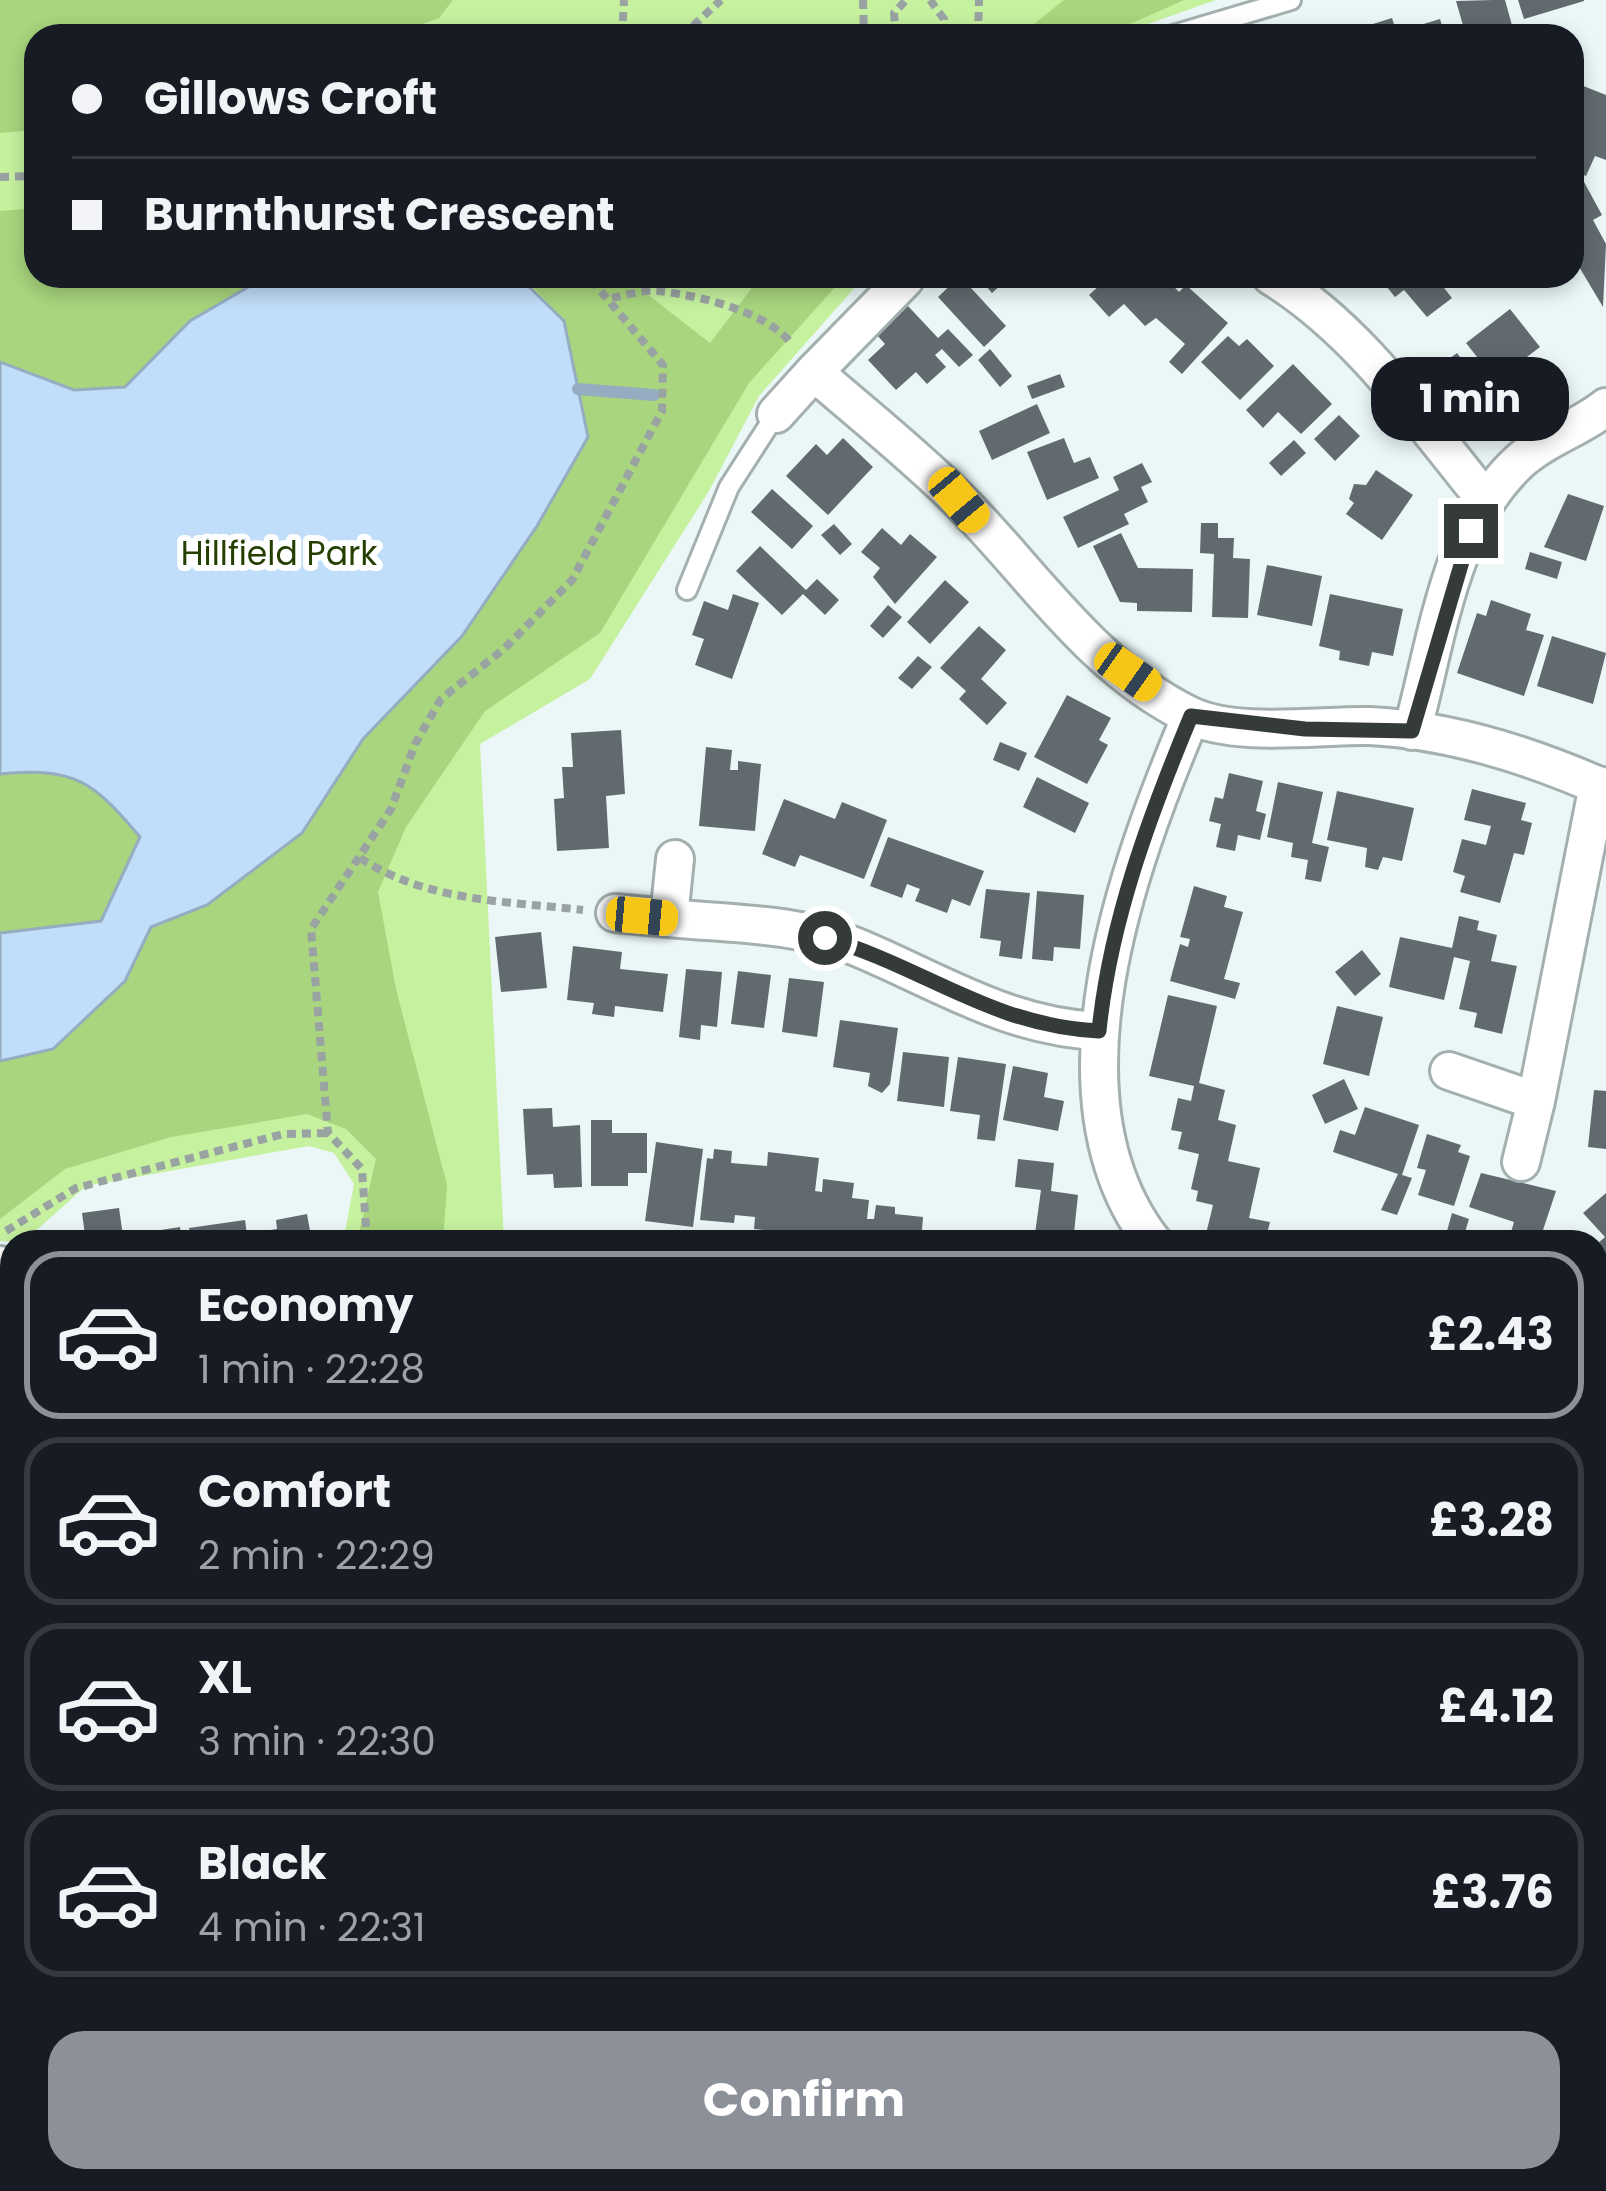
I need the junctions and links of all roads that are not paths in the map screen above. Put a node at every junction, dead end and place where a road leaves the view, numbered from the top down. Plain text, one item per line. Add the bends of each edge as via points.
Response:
1 (1291, 0) edge
2 (1210, 24) edge
3 (896, 288) edge
4 (1291, 288) edge
5 (814, 372) junction
6 (1606, 406) edge
7 (776, 414) joint
8 (1484, 498) junction
9 (687, 590) dead end
10 (1191, 716) junction
11 (1412, 731) junction
12 (1602, 787) edge
13 (675, 859) dead end
14 (615, 913) road end
15 (669, 918) junction
16 (1099, 1031) junction
17 (1449, 1071) dead end
18 (1536, 1102) junction
19 (1521, 1162) dead end
20 (1144, 1230) edge

1 - 2 lane
3 - 5 street
4 - 8 street via 1401,390
5 - 7 street
5 - 10 street via 959,500 1097,650
6 - 8 street via 1524,457
7 - 9 lane via 729,487
8 - 11 street
10 - 11 street
10 - 16 street via 1142,838
11 - 12 street via 1526,754
12 - 18 street
13 - 15 street
14 - 15 street
15 - 16 street via 799,930 851,945 976,1005 1052,1029
16 - 20 street via 1107,1135
17 - 18 street
18 - 19 street

